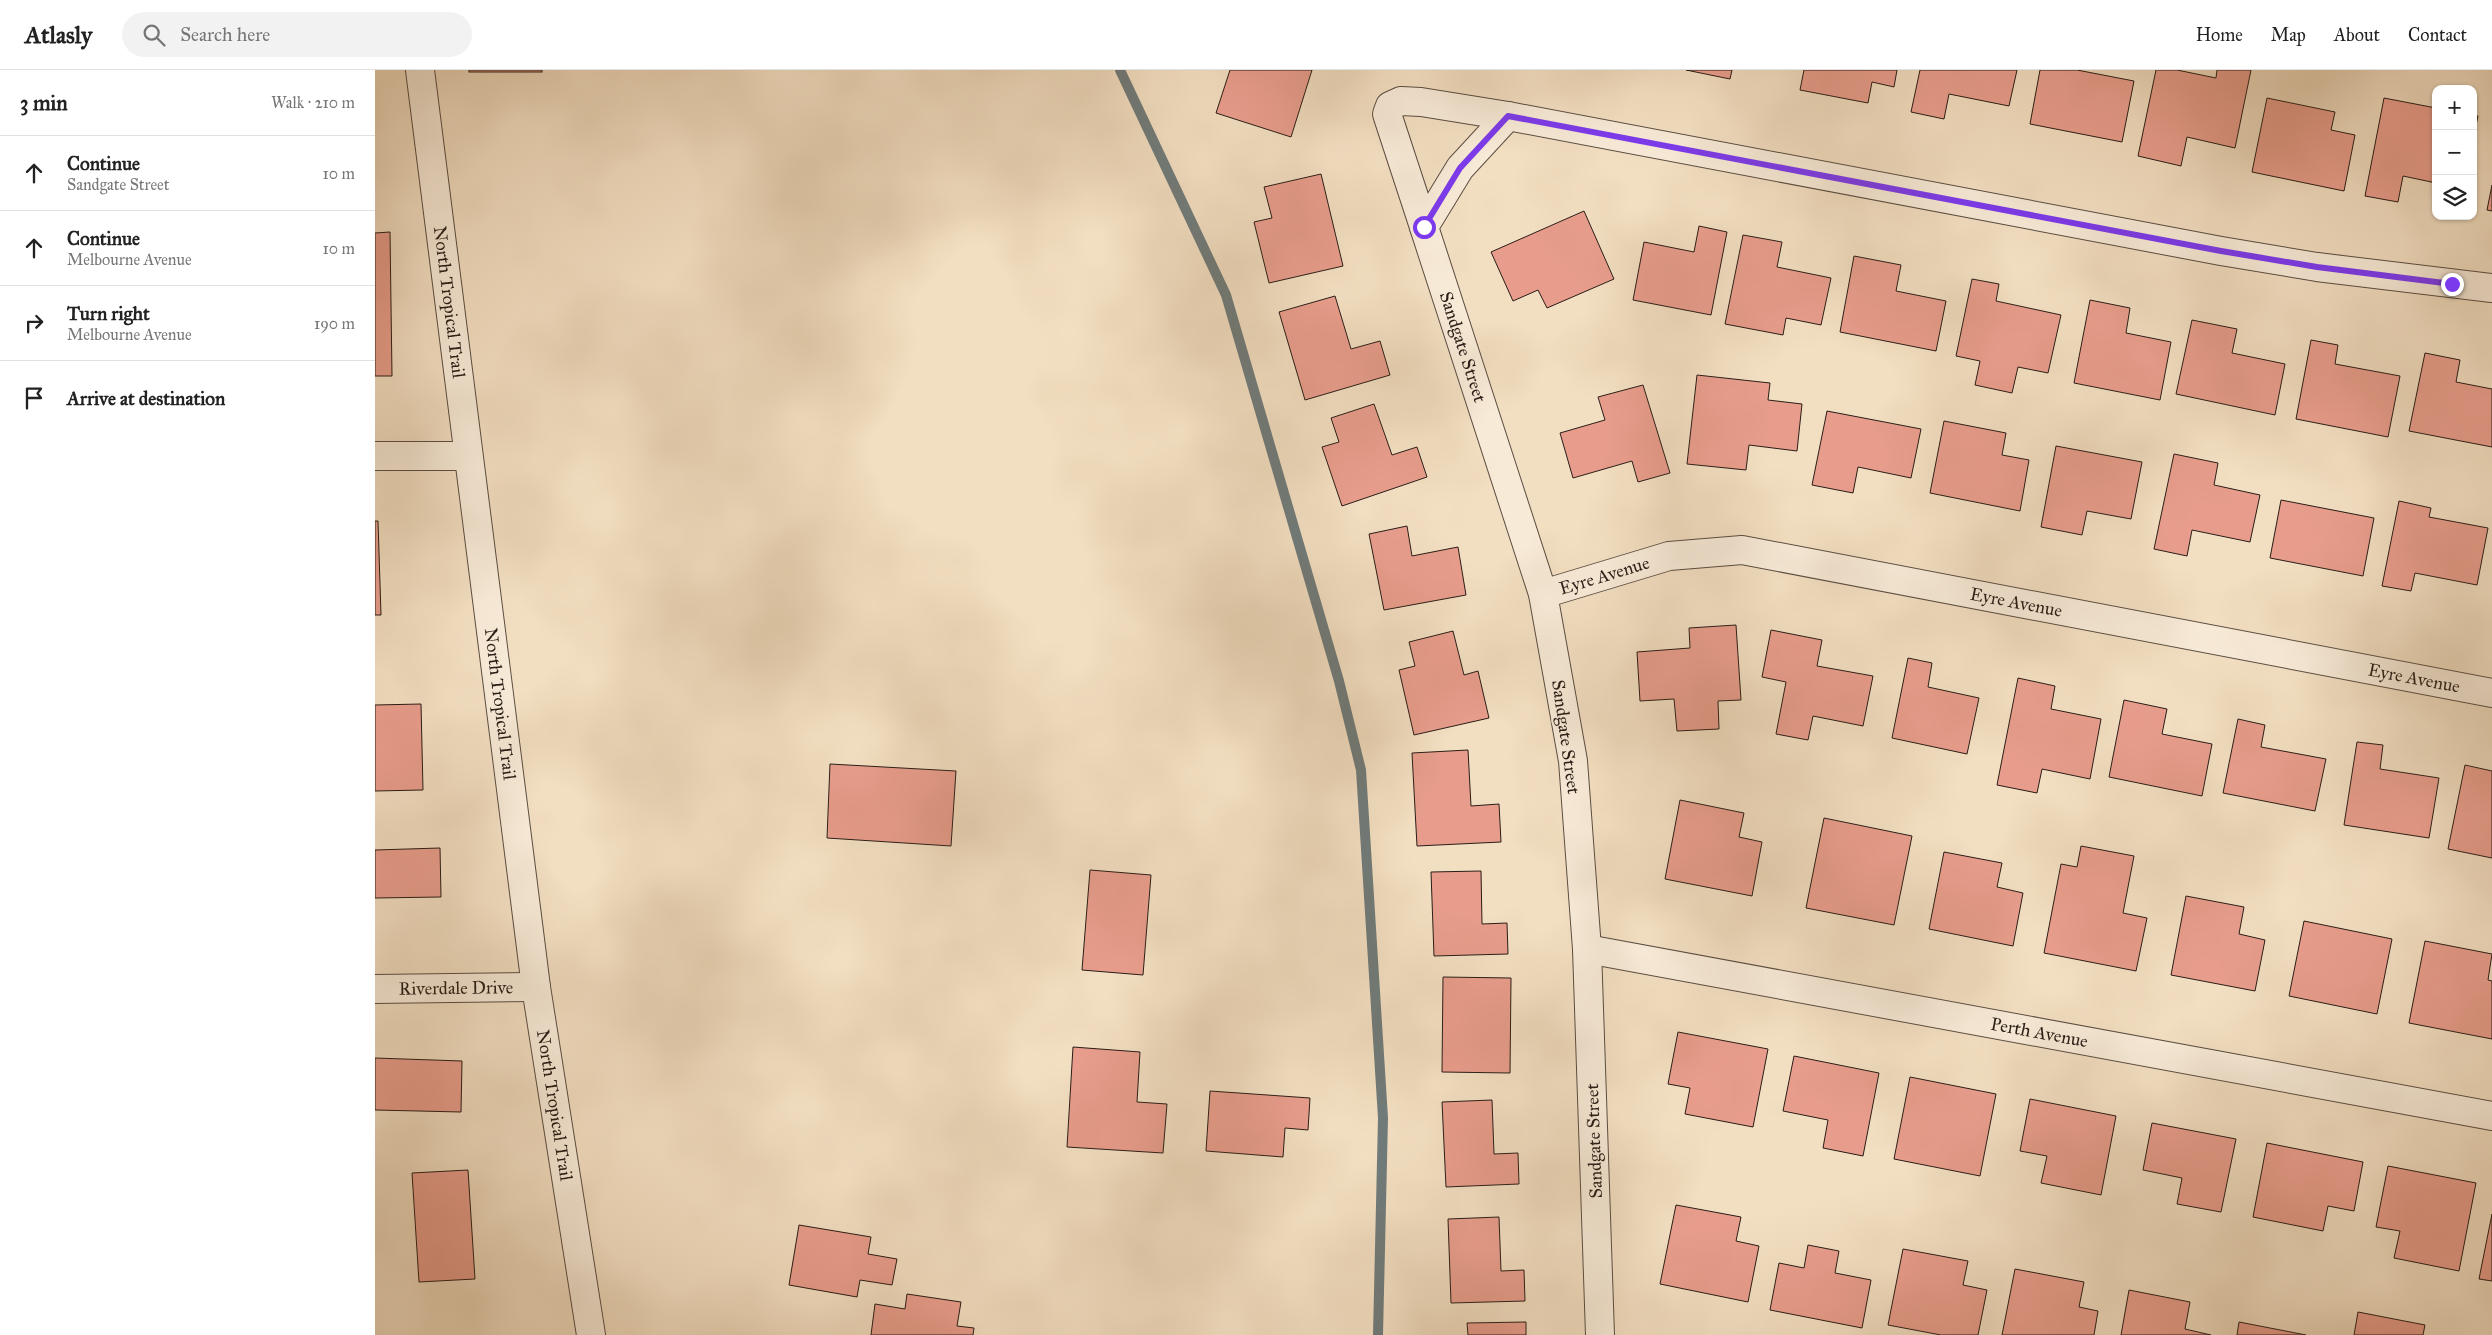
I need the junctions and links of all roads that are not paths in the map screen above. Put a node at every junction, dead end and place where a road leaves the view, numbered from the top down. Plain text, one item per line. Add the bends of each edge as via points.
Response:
1 (420, 70) edge
2 (1508, 116) junction
3 (1424, 227) junction
4 (2492, 288) edge
5 (375, 456) edge
6 (468, 456) junction
7 (1543, 594) junction
8 (2492, 693) edge
9 (1587, 949) junction
10 (536, 987) junction
11 (375, 989) edge
12 (2492, 1116) edge
13 (591, 1335) edge
14 (1600, 1335) edge

1 - 6 street, North Tropical Trail
2 - 3 street via 1460,168
2 - 3 street, Sandgate Street via 1421,102 1401,101 1390,106 1387,114
2 - 4 street via 2221,251 2317,267
3 - 7 street, Sandgate Street
5 - 6 street
6 - 10 street, North Tropical Trail
7 - 8 street, Eyre Avenue via 1669,556 1741,550
7 - 9 street, Sandgate Street via 1573,761
9 - 12 street, Perth Avenue
9 - 14 street, Sandgate Street
10 - 11 street, Riverdale Drive
10 - 13 street, North Tropical Trail

